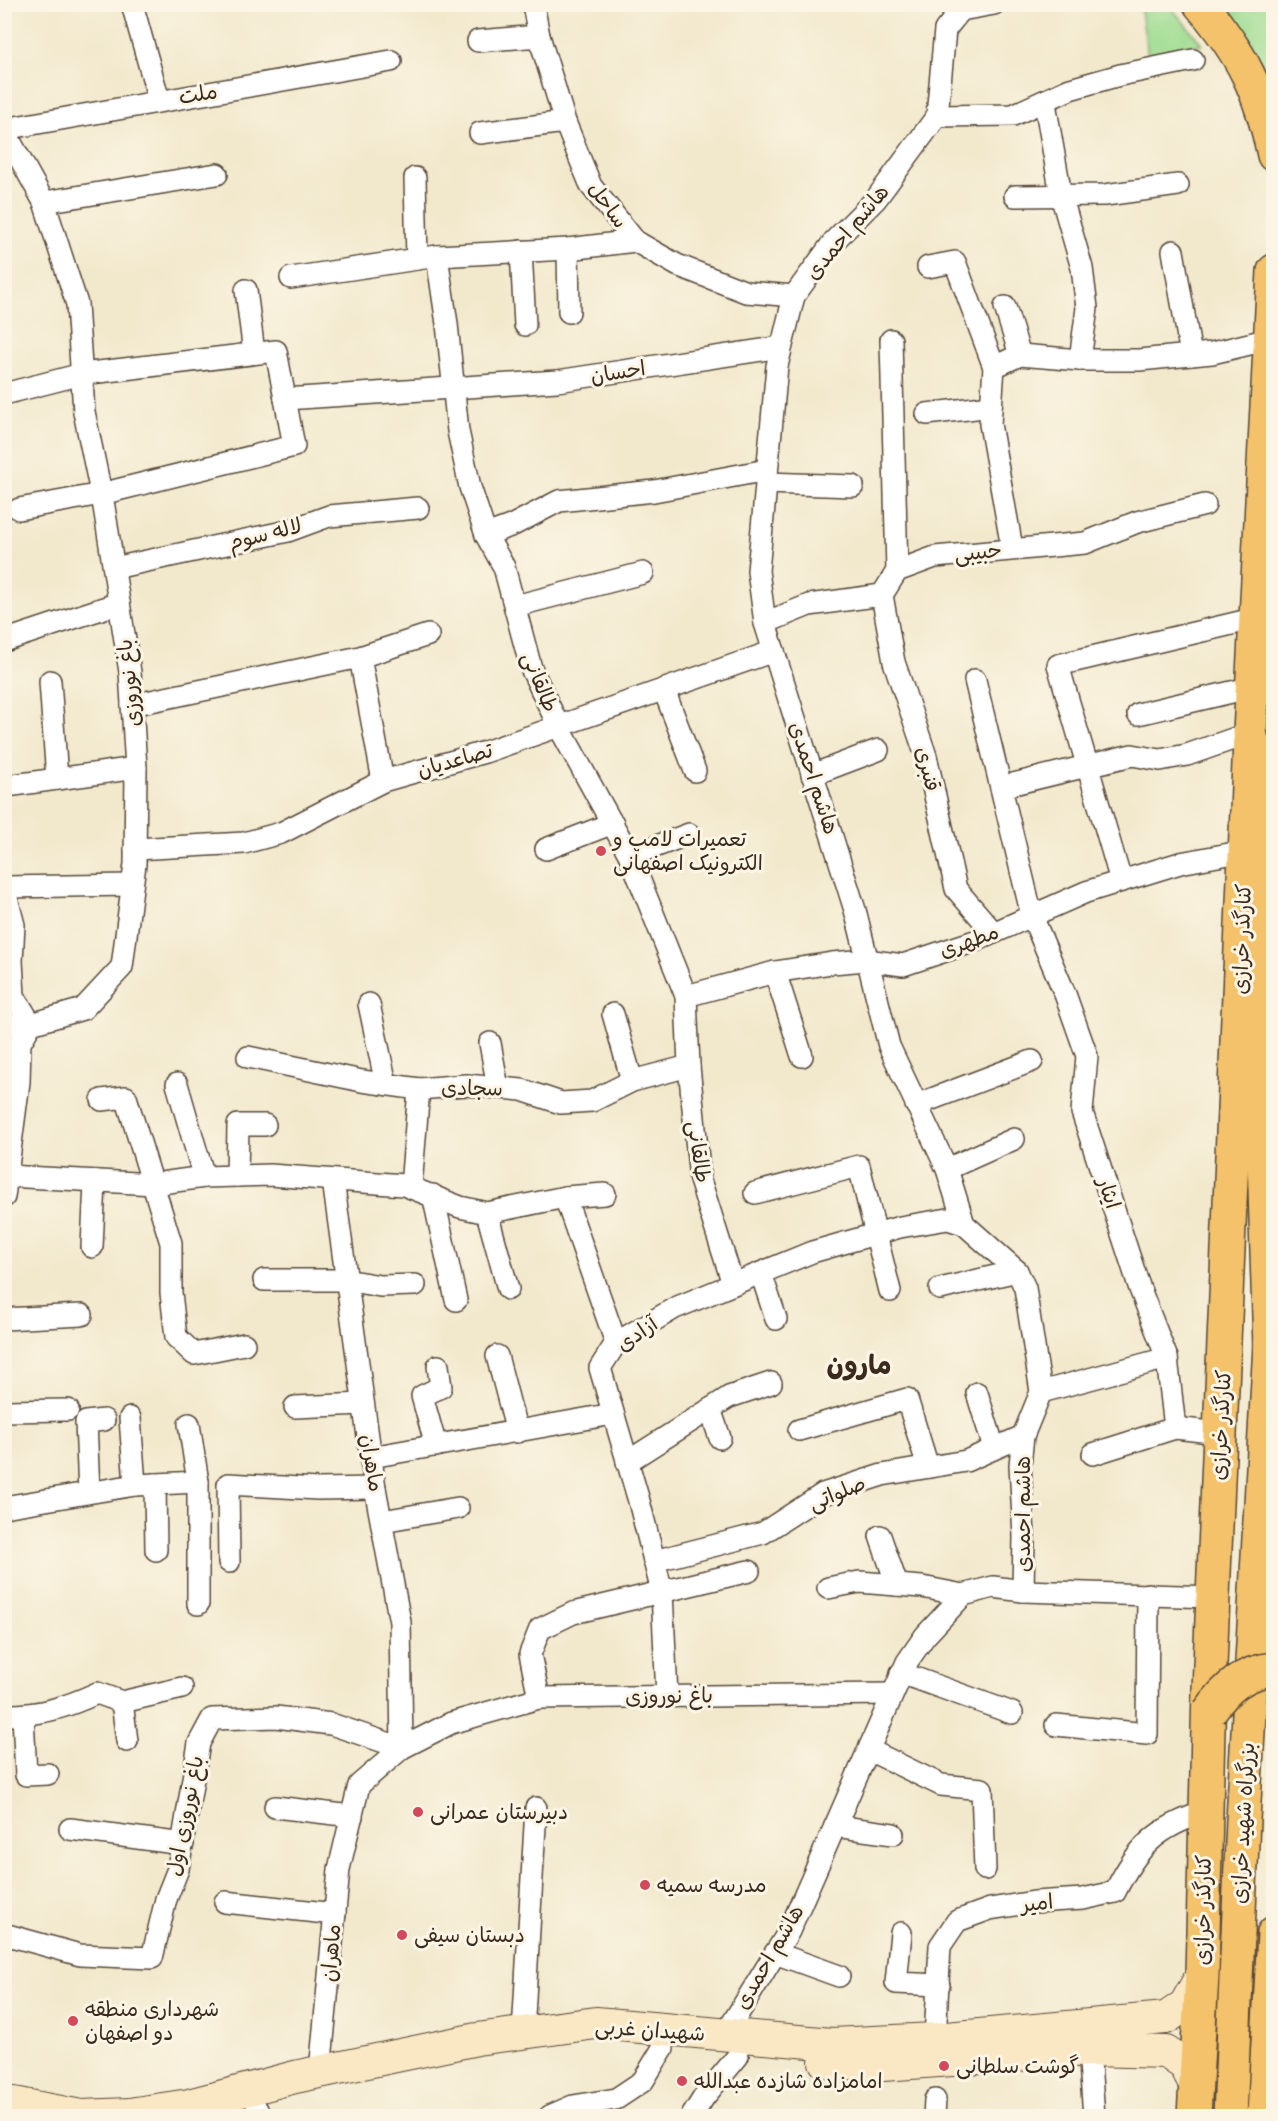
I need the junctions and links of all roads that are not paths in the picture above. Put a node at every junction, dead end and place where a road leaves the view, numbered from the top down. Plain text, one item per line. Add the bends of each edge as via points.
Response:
1 (132, 4) edge
2 (533, 4) edge
3 (994, 4) edge
4 (1200, 4) edge
5 (539, 36) junction
6 (478, 41) dead end
7 (1193, 60) dead end
8 (391, 62) dead end
9 (159, 100) junction
10 (1045, 103) junction
11 (937, 116) junction
12 (565, 122) junction
13 (4, 129) edge
14 (480, 133) dead end
15 (1274, 155) edge
16 (217, 174) dead end
17 (415, 178) dead end
18 (1178, 185) dead end
19 (1061, 195) junction
20 (1015, 196) dead end
21 (44, 202) junction
22 (635, 241) junction
23 (568, 249) junction
24 (521, 251) junction
25 (1173, 251) dead end
26 (427, 258) junction
27 (928, 267) dead end
28 (1274, 271) edge
29 (291, 278) dead end
30 (246, 290) dead end
31 (794, 296) junction
32 (1005, 307) dead end
33 (569, 312) dead end
34 (525, 326) dead end
35 (1270, 339) junction
36 (891, 340) dead end
37 (782, 347) junction
38 (254, 353) junction
39 (1020, 355) junction
40 (1191, 355) junction
41 (1080, 360) junction
42 (994, 367) junction
43 (82, 374) junction
44 (454, 387) junction
45 (4, 394) edge
46 (285, 399) junction
47 (991, 406) junction
48 (927, 414) dead end
49 (767, 476) junction
50 (853, 486) dead end
51 (101, 494) junction
52 (1205, 506) dead end
53 (418, 508) dead end
54 (19, 509) dead end
55 (486, 535) junction
56 (1012, 548) junction
57 (114, 568) junction
58 (897, 571) junction
59 (643, 573) dead end
60 (882, 595) junction
61 (119, 603) junction
62 (514, 606) junction
63 (1257, 618) junction
64 (765, 623) junction
65 (428, 635) dead end
66 (4, 641) edge
67 (774, 651) junction
68 (360, 657) junction
69 (975, 680) dead end
70 (50, 681) dead end
71 (1253, 687) junction
72 (664, 690) junction
73 (132, 705) junction
74 (1138, 714) dead end
75 (559, 727) junction
76 (1250, 733) junction
77 (878, 750) dead end
78 (1087, 765) junction
79 (136, 768) junction
80 (695, 771) dead end
81 (812, 775) junction
82 (57, 779) junction
83 (382, 781) junction
84 (14, 785) dead end
85 (1001, 787) junction
86 (613, 823) junction
87 (689, 834) dead end
88 (135, 849) junction
89 (546, 849) dead end
90 (1245, 851) junction
91 (630, 856) junction
92 (1120, 881) junction
93 (132, 885) junction
94 (4, 887) edge
95 (1032, 916) junction
96 (994, 933) junction
97 (866, 960) junction
98 (8, 962) edge
99 (775, 972) junction
100 (686, 996) junction
101 (369, 1004) dead end
102 (613, 1014) dead end
103 (31, 1024) junction
104 (4, 1026) edge
105 (490, 1043) dead end
106 (802, 1056) dead end
107 (248, 1057) dead end
108 (1032, 1061) dead end
109 (689, 1065) junction
110 (632, 1081) junction
111 (177, 1084) dead end
112 (386, 1084) junction
113 (498, 1088) junction
114 (419, 1089) junction
115 (102, 1100) dead end
116 (916, 1105) junction
117 (10, 1112) edge
118 (266, 1125) dead end
119 (1014, 1139) dead end
120 (947, 1169) junction
121 (237, 1176) junction
122 (204, 1177) junction
123 (333, 1180) junction
124 (95, 1182) junction
125 (154, 1184) junction
126 (6, 1187) edge
127 (411, 1187) junction
128 (755, 1193) dead end
129 (605, 1194) dead end
130 (433, 1196) junction
131 (565, 1197) junction
132 (487, 1213) junction
133 (964, 1224) junction
134 (874, 1234) junction
135 (92, 1247) dead end
136 (1017, 1271) junction
137 (761, 1273) junction
138 (1274, 1279) edge
139 (264, 1280) dead end
140 (345, 1280) junction
141 (733, 1284) junction
142 (415, 1285) dead end
143 (508, 1289) dead end
144 (940, 1289) dead end
145 (890, 1291) dead end
146 (456, 1300) dead end
147 (82, 1315) dead end
148 (4, 1319) edge
149 (776, 1319) dead end
150 (616, 1343) junction
151 (244, 1344) dead end
152 (1270, 1349) junction
153 (497, 1356) dead end
154 (1167, 1358) junction
155 (438, 1366) dead end
156 (771, 1383) dead end
157 (1041, 1392) junction
158 (977, 1393) dead end
159 (363, 1404) junction
160 (295, 1407) dead end
161 (710, 1409) junction
162 (68, 1410) dead end
163 (4, 1411) edge
164 (613, 1414) junction
165 (130, 1418) dead end
166 (104, 1420) dead end
167 (189, 1424) dead end
168 (1175, 1428) junction
169 (800, 1430) dead end
170 (517, 1432) junction
171 (1220, 1433) junction
172 (1023, 1436) junction
173 (720, 1438) dead end
174 (436, 1446) junction
175 (994, 1448) junction
176 (1093, 1455) dead end
177 (371, 1457) junction
178 (627, 1462) junction
179 (928, 1467) junction
180 (198, 1482) junction
181 (145, 1485) junction
182 (375, 1488) junction
183 (89, 1492) junction
184 (4, 1507) edge
185 (458, 1508) dead end
186 (382, 1521) junction
187 (880, 1536) dead end
188 (156, 1550) dead end
189 (654, 1561) junction
190 (229, 1562) dead end
191 (749, 1571) dead end
192 (897, 1585) junction
193 (828, 1588) dead end
194 (1023, 1591) junction
195 (662, 1592) junction
196 (1148, 1594) junction
197 (963, 1595) junction
198 (1213, 1597) junction
199 (198, 1604) dead end
200 (1274, 1669) edge
201 (901, 1673) junction
202 (182, 1688) dead end
203 (891, 1694) junction
204 (667, 1696) junction
205 (539, 1698) junction
206 (122, 1702) junction
207 (1209, 1712) junction
208 (1012, 1713) dead end
209 (14, 1715) edge
210 (451, 1723) joint
211 (1056, 1725) dead end
212 (126, 1741) dead end
213 (402, 1748) junction
214 (869, 1750) junction
215 (48, 1774) dead end
216 (276, 1807) dead end
217 (536, 1808) dead end
218 (1205, 1812) junction
219 (352, 1816) junction
220 (1243, 1820) junction
221 (835, 1827) junction
222 (70, 1829) dead end
223 (893, 1834) dead end
224 (183, 1844) junction
225 (986, 1869) dead end
226 (225, 1902) dead end
227 (335, 1914) junction
228 (901, 1933) dead end
229 (1274, 1933) edge
230 (4, 1934) edge
231 (1273, 1942) edge
232 (775, 1953) junction
233 (1202, 1975) junction
234 (839, 1976) dead end
235 (939, 1985) junction
236 (1166, 2018) junction
237 (523, 2033) junction
238 (935, 2039) junction
239 (731, 2046) junction
240 (663, 2048) junction
241 (1089, 2050) junction
242 (1166, 2052) junction
243 (320, 2072) junction
244 (1195, 2101) edge
245 (12, 2104) edge
246 (249, 2114) edge
247 (550, 2116) edge
248 (692, 2116) edge
249 (1094, 2116) edge
250 (1215, 2116) edge
251 (1230, 2116) edge
252 (1264, 2116) edge

1 - 9 street
2 - 5 street, ساحل
3 - 11 street via 961,10 945,30
4 - 15 main road via 1226,36 1254,82
5 - 6 street
5 - 12 street, ساحل
7 - 10 street via 1070,89
8 - 9 street, ملت
9 - 13 street, ملت
10 - 11 street via 1013,115
10 - 19 street
11 - 31 street, هاشم احمدی via 876,199 834,241
12 - 14 street
12 - 22 street, ساحل via 591,186
13 - 21 street, باغ نوروزی
16 - 21 street
17 - 26 street, طالقانی
18 - 19 street via 1105,195
19 - 20 street
19 - 41 street via 1082,268 1087,308
21 - 43 street, باغ نوروزی via 77,304
22 - 23 street
22 - 31 street, ساحل via 677,265 746,292
23 - 24 street
23 - 33 street
24 - 26 street
24 - 34 street
25 - 40 street
26 - 29 street
26 - 44 street, طالقانی
27 - 42 street via 955,262
28 - 35 main road, کنارگذر خرازی
30 - 38 street
31 - 37 street, هاشم احمدی
32 - 39 street
35 - 40 street
35 - 63 main road, کنارگذر خرازی
36 - 58 street
37 - 44 street, احسان via 557,381
37 - 49 street, هاشم احمدی
38 - 43 street
38 - 46 street via 276,351
39 - 41 street
39 - 42 street
40 - 41 street
42 - 47 street
43 - 45 street
43 - 51 street, باغ نوروزی via 84,412
44 - 46 street, احسان
44 - 55 street, طالقانی via 458,431 470,487
46 - 51 street via 294,446
47 - 48 street
47 - 56 street via 990,424
49 - 50 street
49 - 55 street via 559,501
49 - 64 street, هاشم احمدی via 758,571
51 - 54 street
51 - 57 street, باغ نوروزی
52 - 56 street, حبیبی via 1137,522 1085,543
53 - 57 street, لاله سوم via 330,516 288,531
55 - 62 street, طالقانی via 504,567
56 - 58 street, حبیبی via 935,557
57 - 61 street, باغ نوروزی
58 - 60 street
59 - 62 street
60 - 64 street via 809,605
60 - 96 street, قنبری via 894,662 926,756 956,889
61 - 66 street
61 - 73 street, باغ نوروزی
62 - 75 street, طالقانی via 531,668
63 - 71 main road, کنارگذر خرازی
63 - 78 street via 1058,665
64 - 67 street, هاشم احمدی
65 - 68 street
67 - 72 street, تصاعدیان
67 - 81 street, هاشم احمدی
68 - 73 street
68 - 83 street
69 - 85 street, ایثار
70 - 82 street
71 - 74 street
71 - 76 main road, کنارگذر خرازی
72 - 75 street, تصاعدیان
72 - 80 street
73 - 79 street, باغ نوروزی
75 - 83 street, تصاعدیان
75 - 86 street, طالقانی
76 - 78 street via 1187,755 1160,760 1132,755
76 - 90 main road, کنارگذر خرازی
76 - 152 main road via 1267,791 1260,1027
77 - 81 street
78 - 85 street
78 - 92 street
79 - 82 street
79 - 88 street, باغ نوروزی
81 - 97 street, هاشم احمدی via 855,910
82 - 84 street
83 - 88 street, تصاعدیان via 281,833 244,843
85 - 95 street, ایثار
86 - 89 street
86 - 91 street, طالقانی
87 - 91 street
88 - 93 street, باغ نوروزی
90 - 92 street, مطهری via 1180,863
90 - 171 main road, کنارگذر خرازی
91 - 100 street, طالقانی
92 - 95 street, مطهری
93 - 94 street
93 - 103 street, باغ نوروزی via 122,967 83,1009
94 - 98 street via 14,926
95 - 96 street, مطهری
95 - 154 street, ایثار via 1087,1056 1082,1112
96 - 97 street, مطهری via 903,965
97 - 99 street, مطهری
97 - 116 street, هاشم احمدی via 890,1046
98 - 103 street via 14,996
99 - 100 street, مطهری
99 - 106 street
100 - 109 street, طالقانی
101 - 112 street
102 - 110 street
103 - 104 street, باغ نوروزی
103 - 117 street via 20,1043
105 - 113 street
107 - 112 street, سجادی
108 - 116 street
109 - 110 street, سجادی
109 - 141 street, طالقانی via 700,1180
110 - 113 street, سجادی via 592,1101 561,1102 522,1090
111 - 122 street
112 - 114 street, سجادی
113 - 114 street, سجادی via 466,1085
114 - 127 street
115 - 125 street via 126,1097
116 - 120 street, هاشم احمدی
117 - 126 street
118 - 121 street via 238,1125
119 - 120 street
120 - 133 street, هاشم احمدی
121 - 122 street
121 - 123 street
122 - 125 street
123 - 127 street
123 - 140 street, ماهران
124 - 125 street
124 - 126 street
124 - 135 street
125 - 151 street via 171,1243 171,1293 177,1337 194,1354
127 - 130 street
128 - 134 street via 859,1166
129 - 131 street
130 - 132 street
130 - 146 street
131 - 132 street
131 - 150 street
132 - 143 street
133 - 134 street, آزادی via 948,1219
133 - 136 street
134 - 137 street, آزادی via 812,1252
134 - 145 street
136 - 144 street
136 - 157 street via 1025,1288
137 - 141 street, آزادی
137 - 149 street
138 - 152 main road, بزرگراه شهید خرازی
139 - 140 street
140 - 142 street via 380,1286
140 - 159 street, ماهران
141 - 150 street, آزادی via 675,1308
147 - 148 street
150 - 164 street, آزادی via 600,1368
152 - 220 main road, بزرگراه شهید خرازی
153 - 170 street
154 - 157 street
154 - 168 street, ایثار
155 - 174 street via 441,1388 422,1396
156 - 161 street via 729,1397
157 - 172 street, هاشم احمدی
158 - 175 street
159 - 160 street
159 - 177 street, ماهران
161 - 173 street
161 - 178 street
162 - 163 street
164 - 170 street
164 - 178 street, آزادی
165 - 181 street
166 - 183 street via 86,1422
167 - 180 street
168 - 171 street
168 - 176 street
169 - 179 street via 907,1399
170 - 174 street
171 - 198 main road, کنارگذر خرازی
172 - 175 street, صلواتی
172 - 194 street, هاشم احمدی
174 - 177 street
175 - 179 street, صلواتی via 966,1461
177 - 182 street, ماهران
178 - 189 street, آزادی
179 - 189 street, صلواتی via 882,1475 823,1494 763,1533
180 - 181 street
180 - 199 street
181 - 183 street
181 - 188 street
182 - 186 street, ماهران
182 - 190 street via 228,1484
183 - 184 street
185 - 186 street
186 - 213 street, ماهران via 400,1622
187 - 192 street
189 - 195 street, آزادی
191 - 195 street
192 - 193 street via 859,1582
192 - 197 street
194 - 196 street
194 - 197 street via 993,1587
195 - 204 street, آزادی
195 - 205 street via 573,1613 540,1629 530,1654
196 - 198 street
196 - 211 street via 1147,1734
197 - 201 street, هاشم احمدی via 925,1636
198 - 207 main road, کنارگذر خرازی
200 - 207 main road, bridge via 1256,1671 1233,1683
201 - 203 street, هاشم احمدی
201 - 208 street
202 - 206 street
203 - 204 street, باغ نوروزی
203 - 214 street, هاشم احمدی
204 - 205 street, باغ نوروزی
205 - 210 street, باغ نوروزی
206 - 209 street via 97,1693 64,1708
206 - 212 street
207 - 218 main road, کنارگذر خرازی
209 - 215 street via 26,1775
210 - 213 street, ماهران
213 - 219 street, ماهران via 359,1785
213 - 224 street, باغ نوروزی اول via 331,1724 276,1717 212,1719 199,1743
214 - 221 street, هاشم احمدی
214 - 225 street via 941,1785 982,1789
216 - 219 street
217 - 237 street
218 - 233 main road, کنارگذر خرازی
218 - 235 street, امیر via 1179,1820 1148,1840 1115,1892 990,1909 957,1921 940,1946
219 - 227 street, ماهران via 339,1869
220 - 250 main road
220 - 251 main road, بزرگراه شهید خرازی
221 - 223 street
221 - 232 street, هاشم احمدی via 789,1931
222 - 224 street
224 - 230 street, باغ نوروزی اول via 152,1958 80,1955
226 - 227 street
227 - 243 street, ماهران
228 - 235 street via 896,1983
229 - 231 main road
231 - 252 main road
232 - 234 street
232 - 239 street, هاشم احمدی
233 - 236 main road via 1185,2005
233 - 244 main road, کنارگذر خرازی
235 - 238 street, امیر
236 - 238 main road, شهیدان غربی
236 - 242 main road via 1179,2026 1181,2034 1179,2042
237 - 239 main road, شهیدان غربی via 596,2024
237 - 243 main road, شهیدان غربی
238 - 239 main road, شهیدان غربی
239 - 240 main road, شهیدان غربی
239 - 241 main road, شهیدان غربی via 884,2065
239 - 248 street, هاشم احمدی
240 - 246 main road, شهیدان غربی via 604,2043 490,2054 407,2069
240 - 247 street via 644,2082 616,2099 573,2106
241 - 242 main road, شهیدان غربی
241 - 249 street
242 - 244 main road via 1185,2064
243 - 245 main road, شهیدان غربی via 189,2105 129,2114 81,2116

